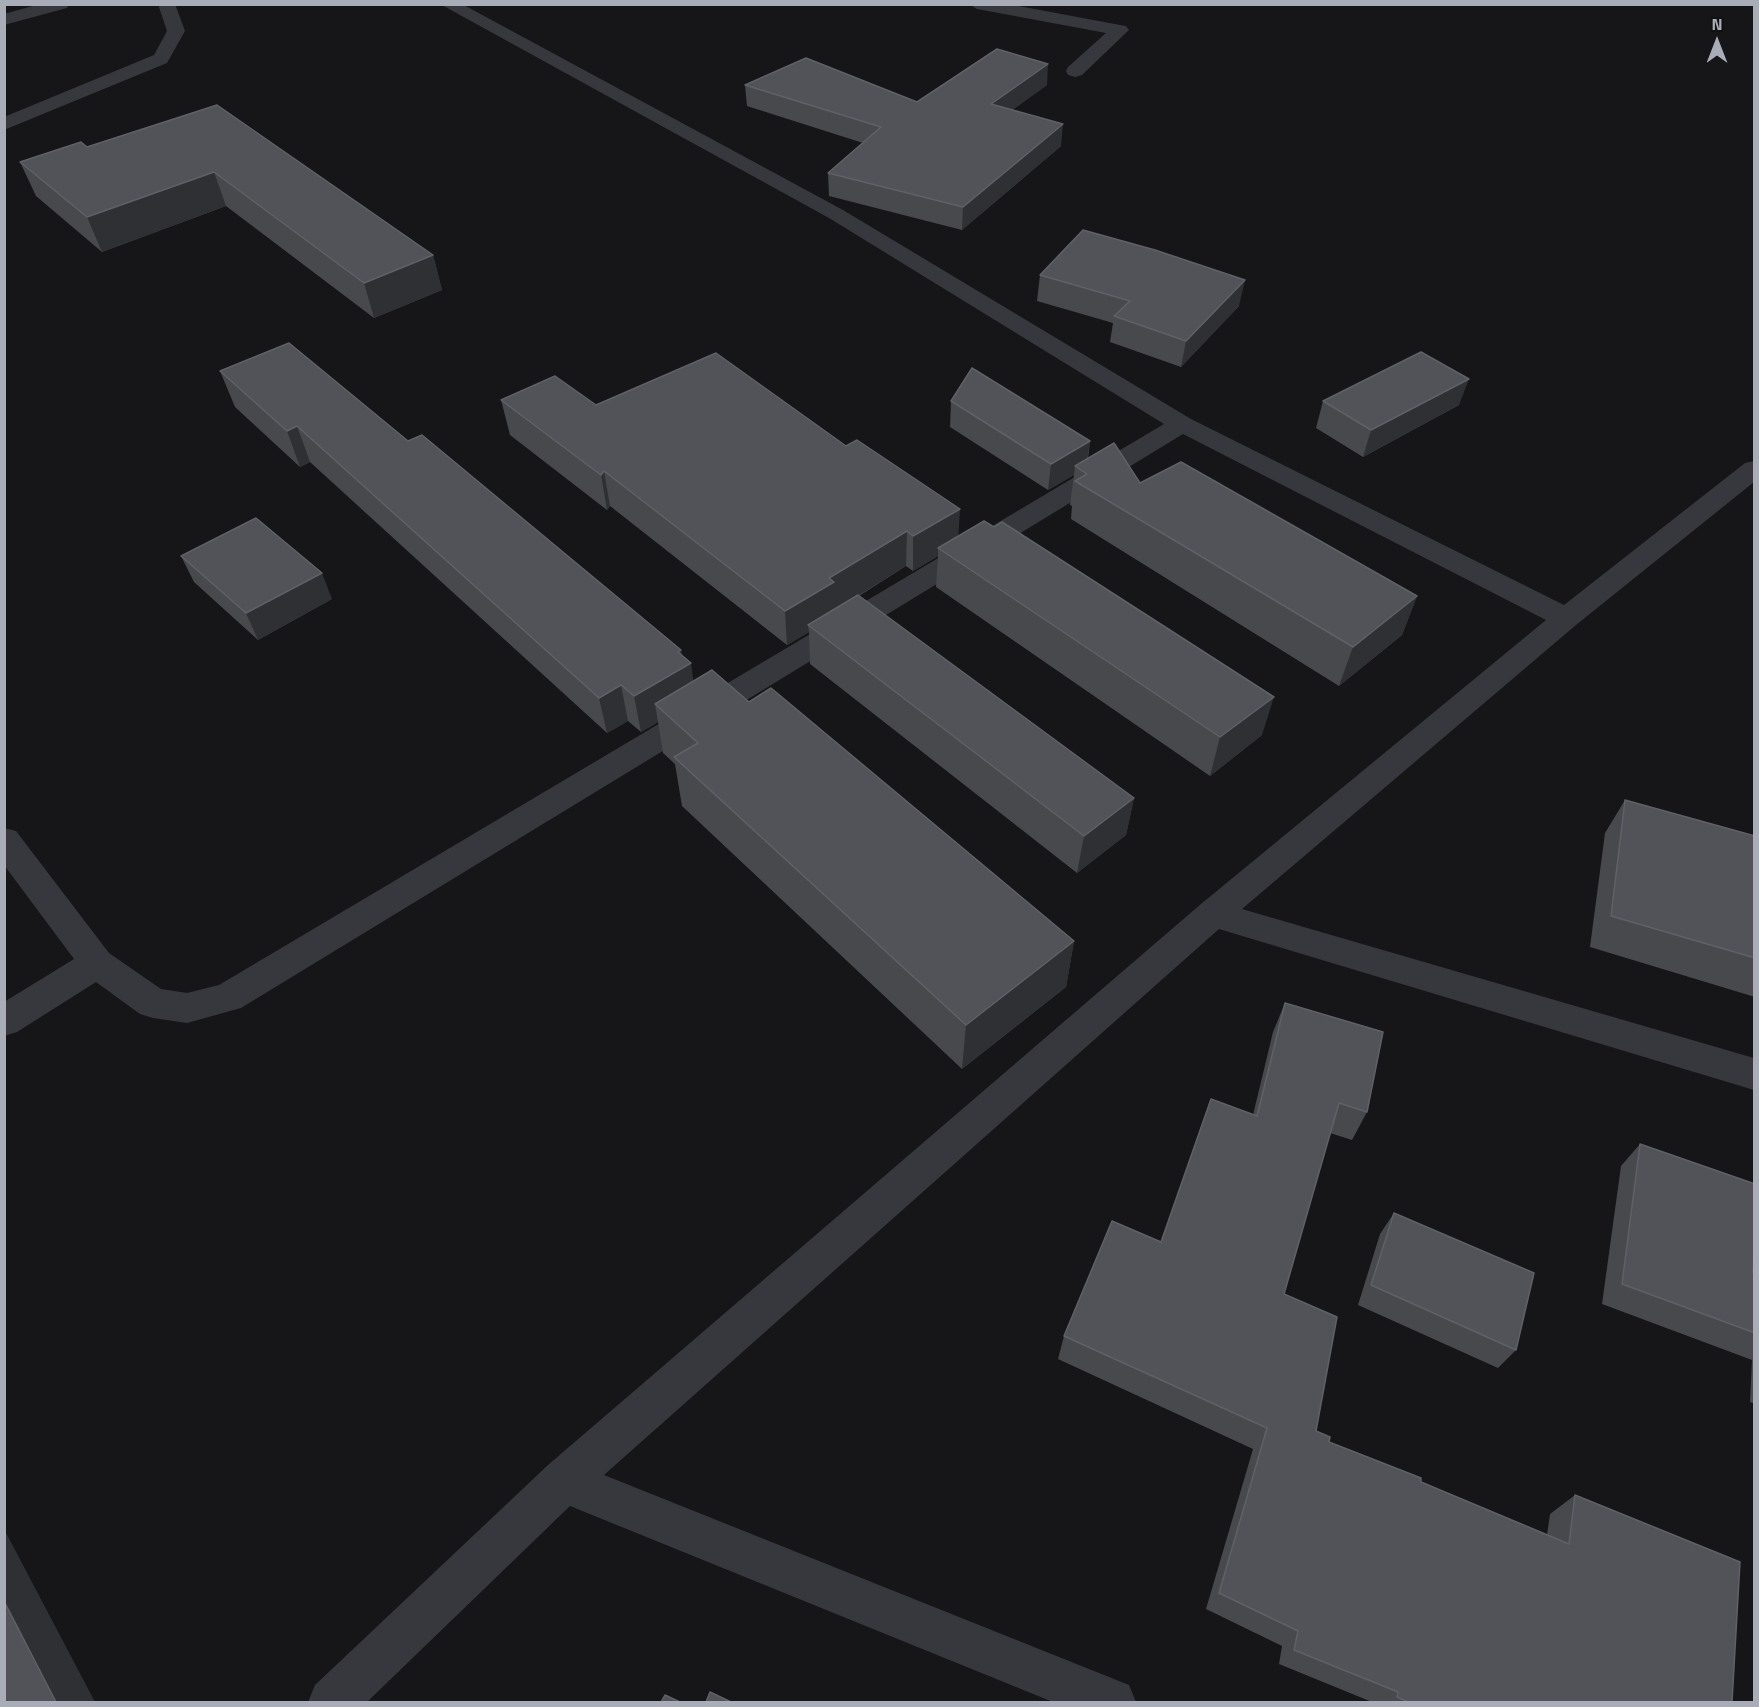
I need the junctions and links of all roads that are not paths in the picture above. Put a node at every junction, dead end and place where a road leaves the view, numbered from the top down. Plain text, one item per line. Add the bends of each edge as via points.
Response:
1 (61, 4) edge
2 (166, 4) edge
3 (448, 4) edge
4 (977, 4) edge
5 (4, 20) edge
6 (1075, 71) dead end
7 (4, 124) edge
8 (1182, 424) junction
9 (1755, 469) edge
10 (1566, 618) junction
11 (4, 840) edge
12 (1213, 914) junction
13 (97, 963) junction
14 (4, 1021) edge
15 (1755, 1074) edge
16 (564, 1481) junction
17 (332, 1702) edge
18 (1112, 1702) edge

1 - 5 street
2 - 7 street via 176,31 161,59
3 - 8 street via 836,214
4 - 6 street via 1120,30
8 - 10 street
8 - 13 street via 228,997 187,1008 153,1003
9 - 10 street
10 - 12 street
11 - 13 street
12 - 15 street
12 - 16 street
13 - 14 street
16 - 17 street
16 - 18 street

